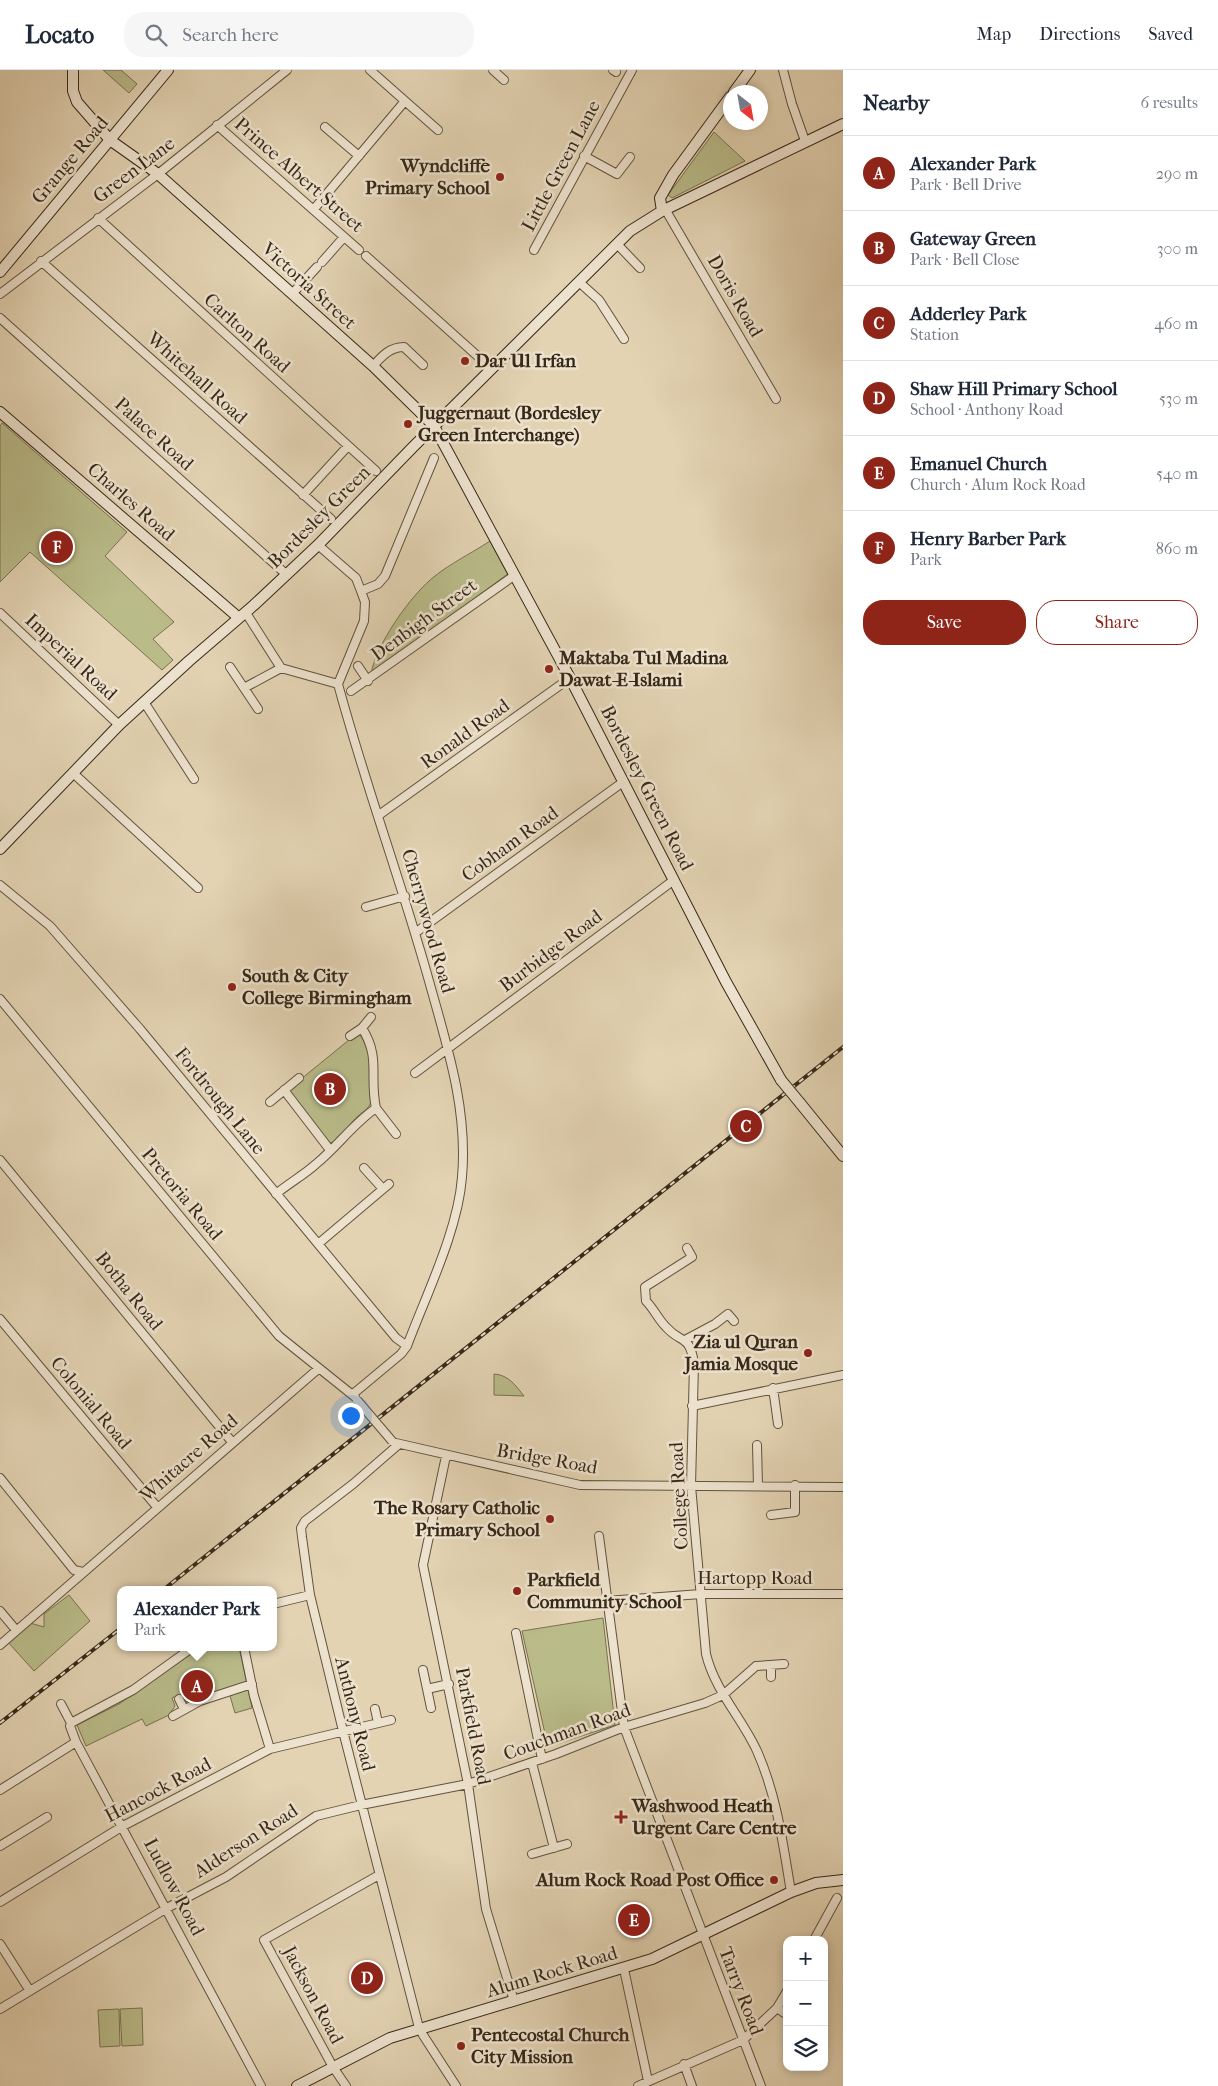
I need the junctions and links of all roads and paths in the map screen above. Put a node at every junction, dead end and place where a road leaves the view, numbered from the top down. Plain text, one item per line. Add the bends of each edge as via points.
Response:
1 (73, 70) edge
2 (168, 70) edge
3 (287, 70) edge
4 (370, 70) edge
5 (493, 70) edge
6 (632, 70) edge
7 (750, 70) edge
8 (783, 70) edge
9 (504, 80) dead end
10 (739, 85) edge
11 (405, 101) junction
12 (723, 107) edge
13 (843, 124) edge
14 (217, 125) junction
15 (325, 127) dead end
16 (438, 130) dead end
17 (110, 140) junction
18 (805, 142) junction
19 (359, 156) junction
20 (584, 156) junction
21 (630, 157) dead end
22 (158, 174) junction
23 (314, 209) junction
24 (664, 210) junction
25 (98, 218) junction
26 (344, 237) junction
27 (617, 244) junction
28 (359, 250) dead end
29 (534, 250) dead end
30 (366, 256) dead end
31 (41, 261) junction
32 (640, 268) dead end
33 (0, 272) edge
34 (580, 282) junction
35 (0, 294) edge
36 (292, 294) junction
37 (0, 318) edge
38 (624, 339) dead end
39 (423, 364) dead end
40 (373, 366) junction
41 (492, 369) junction
42 (776, 399) dead end
43 (0, 412) edge
44 (434, 426) junction
45 (348, 446) junction
46 (434, 458) dead end
47 (376, 471) dead end
48 (303, 494) junction
49 (331, 519) dead end
50 (318, 545) junction
51 (287, 575) junction
52 (515, 575) junction
53 (361, 591) junction
54 (0, 613) edge
55 (242, 615) junction
56 (230, 666) dead end
57 (358, 666) dead end
58 (281, 668) junction
59 (570, 678) junction
60 (368, 681) junction
61 (338, 684) junction
62 (244, 688) junction
63 (351, 692) dead end
64 (144, 702) junction
65 (258, 710) dead end
66 (119, 726) junction
67 (73, 773) junction
68 (194, 779) dead end
69 (623, 782) junction
70 (379, 815) junction
71 (0, 849) edge
72 (674, 880) junction
73 (0, 885) edge
74 (198, 888) dead end
75 (405, 896) junction
76 (366, 907) dead end
77 (415, 933) junction
78 (0, 999) edge
79 (371, 1017) dead end
80 (362, 1028) junction
81 (350, 1036) dead end
82 (448, 1048) junction
83 (415, 1073) dead end
84 (299, 1078) dead end
85 (284, 1090) junction
86 (270, 1102) dead end
87 (376, 1108) junction
88 (396, 1134) dead end
89 (330, 1150) junction
90 (843, 1156) edge
91 (0, 1160) edge
92 (364, 1168) dead end
93 (276, 1194) junction
94 (318, 1244) junction
95 (686, 1248) dead end
96 (0, 1319) edge
97 (734, 1321) dead end
98 (685, 1340) junction
99 (407, 1346) junction
100 (318, 1369) junction
101 (843, 1375) edge
102 (773, 1388) junction
103 (355, 1397) junction
104 (692, 1406) junction
105 (778, 1424) dead end
106 (232, 1442) junction
107 (395, 1443) junction
108 (757, 1444) dead end
109 (446, 1456) junction
110 (0, 1478) edge
111 (795, 1485) junction
112 (691, 1486) junction
113 (758, 1486) junction
114 (843, 1487) edge
115 (157, 1507) junction
116 (771, 1515) dead end
117 (599, 1536) dead end
118 (83, 1572) junction
119 (701, 1594) junction
120 (843, 1594) edge
121 (310, 1595) junction
122 (606, 1601) junction
123 (277, 1603) edge
124 (0, 1611) edge
125 (16, 1630) junction
126 (516, 1633) dead end
127 (0, 1645) edge
128 (187, 1651) edge
129 (245, 1651) edge
130 (784, 1664) dead end
131 (771, 1665) junction
132 (423, 1670) dead end
133 (771, 1677) dead end
134 (252, 1684) junction
135 (449, 1684) junction
136 (427, 1689) junction
137 (723, 1696) junction
138 (179, 1699) dead end
139 (61, 1704) dead end
140 (431, 1708) dead end
141 (184, 1709) junction
142 (375, 1709) dead end
143 (173, 1716) dead end
144 (391, 1720) dead end
145 (72, 1723) junction
146 (378, 1723) junction
147 (624, 1727) junction
148 (342, 1731) junction
149 (76, 1742) junction
150 (270, 1749) junction
151 (542, 1759) junction
152 (532, 1763) junction
153 (468, 1784) junction
154 (0, 1790) edge
155 (361, 1805) junction
156 (47, 1817) dead end
157 (123, 1826) junction
158 (567, 1844) dead end
159 (0, 1846) edge
160 (554, 1848) junction
161 (532, 1854) dead end
162 (379, 1875) junction
163 (843, 1880) edge
164 (791, 1892) junction
165 (836, 1898) dead end
166 (0, 1902) edge
167 (167, 1908) junction
168 (702, 1936) junction
169 (816, 1936) edge
170 (0, 1944) edge
171 (624, 1969) junction
172 (30, 1991) junction
173 (783, 1998) edge
174 (514, 2001) junction
175 (777, 2008) junction
176 (0, 2009) edge
177 (783, 2012) edge
178 (421, 2030) junction
179 (743, 2040) junction
180 (684, 2064) junction
181 (333, 2066) junction
182 (648, 2081) junction
183 (262, 2086) edge
184 (298, 2086) edge
185 (346, 2086) edge
186 (456, 2086) edge
187 (638, 2086) edge
188 (692, 2086) edge
189 (760, 2086) edge

1 - 17 main road, Victoria Street via 73,91 77,102
2 - 17 main road, Grange Road
3 - 14 street, Green Lane
4 - 11 street
5 - 9 street
6 - 20 street, Little Green Lane
7 - 10 main road
8 - 18 street
11 - 16 street
11 - 19 street
12 - 24 main road via 673,175 660,198
13 - 18 main road, Bordesley Green
14 - 22 street, Green Lane
14 - 23 street, Prince Albert Street
15 - 19 street
17 - 22 main road, Victoria Street
17 - 33 main road, Grange Road
18 - 24 main road, Bordesley Green
19 - 23 street
20 - 21 street via 617,174
20 - 29 street, Little Green Lane
22 - 25 street, Green Lane
22 - 36 main road, Victoria Street
23 - 26 street, Prince Albert Street
24 - 27 main road, Bordesley Green via 643,222
24 - 42 street, Doris Road
25 - 31 street, Green Lane
25 - 45 street, Carlton Road
26 - 28 street, Prince Albert Street
26 - 36 street
27 - 32 street
27 - 34 main road, Bordesley Green
30 - 41 street, Prince Albert Street
31 - 35 street, Green Lane
31 - 48 street, Whitehall Road
34 - 38 street via 599,300
34 - 41 main road, Bordesley Green
36 - 40 main road, Victoria Street
37 - 51 street, Palace Road
39 - 40 street via 404,346 387,352
40 - 44 main road, Victoria Street
41 - 44 main road, Bordesley Green
43 - 55 main road, Charles Road
44 - 50 main road, Bordesley Green
44 - 52 main road, Bordesley Green Road
45 - 47 street, Carlton Road
45 - 48 street
46 - 53 street via 385,576 378,584
48 - 49 street, Whitehall Road
50 - 51 main road, Bordesley Green
50 - 53 street via 356,578
51 - 55 main road, Bordesley Green
52 - 59 main road, Bordesley Green Road
52 - 60 street, Denbigh Street
53 - 61 street via 365,602 364,621
54 - 66 street, Imperial Road
55 - 58 street
55 - 64 main road, Bordesley Green
56 - 62 street
57 - 60 street
58 - 61 street
58 - 62 street
59 - 69 main road, Bordesley Green Road
59 - 70 street, Ronald Road
60 - 63 street, Denbigh Street
61 - 70 street, Cherrywood Road
62 - 65 street
64 - 66 main road, Bordesley Green
64 - 68 street
66 - 67 main road, Bordesley Green
67 - 71 main road, Bordesley Green
67 - 74 street
69 - 72 main road, Bordesley Green Road
69 - 77 street, Cobham Road
70 - 75 street, Cherrywood Road
72 - 82 street, Burbidge Road
72 - 90 main road, Bordesley Green Road, bridge via 781,1080
73 - 93 street, Fordrough Lane via 56,933
75 - 76 street
75 - 77 street, Cherrywood Road
77 - 82 street, Cherrywood Road
78 - 100 street, Pretoria Road via 279,1336
79 - 80 street
80 - 81 street
80 - 87 street via 372,1042 375,1064 372,1091
82 - 83 street, Burbidge Road
82 - 99 street, Cherrywood Road via 463,1124 462,1178 450,1232
84 - 85 street
85 - 86 street
85 - 89 street
87 - 88 street
87 - 89 street via 358,1120
89 - 93 street
91 - 106 street, Botha Road
92 - 94 street via 386,1186
93 - 94 street, Fordrough Lane
94 - 99 street, Fordrough Lane via 396,1338
95 - 98 street via 692,1257 645,1287 646,1301 666,1327
96 - 115 street, Colonial Road
97 - 98 street via 728,1314
98 - 104 street, College Road via 692,1349 694,1364
99 - 103 street, Cherrywood Road
100 - 103 street, Pretoria Road
100 - 106 street, Whitacre Road
101 - 102 street
102 - 104 street
102 - 105 street
103 - 107 street, bridge
104 - 112 street, College Road
106 - 115 street, Whitacre Road
107 - 109 street, Bridge Road
107 - 121 street, Anthony Road via 301,1528
108 - 113 street
109 - 112 street, Bridge Road via 580,1485
109 - 135 street, Parkfield Road via 424,1565
110 - 118 street via 74,1570
111 - 113 street, Bridge Road
111 - 114 street, Bridge Road
111 - 116 street via 795,1512
112 - 113 street, Bridge Road
112 - 119 street, College Road
115 - 118 street, Whitacre Road
117 - 122 street, Tarry Road
118 - 125 street, Whitacre Road
119 - 120 street, Hartopp Road
119 - 122 street, Hartopp Road
119 - 137 street, College Road via 706,1654 710,1671
121 - 123 street
121 - 148 street, Anthony Road
122 - 147 street, Tarry Road
124 - 125 street
125 - 127 street, Whitacre Road
126 - 151 street
128 - 145 street via 133,1690
129 - 134 street
130 - 131 street
131 - 133 street
131 - 137 street via 756,1666
132 - 136 street
134 - 141 street
134 - 150 street
135 - 136 street
135 - 153 street, Parkfield Road
136 - 140 street
137 - 147 street, Couchman Road
137 - 164 street, College Road via 745,1728 766,1771 781,1824
138 - 141 street
139 - 145 street, Ludlow Road
141 - 143 street
142 - 146 street
144 - 146 street, Hancock Road
145 - 149 street, Ludlow Road via 70,1726
146 - 148 street, Hancock Road
147 - 151 street, Couchman Road
147 - 168 street, Tarry Road
148 - 150 street, Hancock Road
148 - 155 street, Anthony Road
149 - 154 street
149 - 157 street, Ludlow Road
150 - 157 street, Hancock Road
151 - 152 street, Couchman Road
152 - 153 street, Couchman Road
152 - 160 street
153 - 155 street, Couchman Road
153 - 174 street, Parkfield Road via 486,1909
155 - 162 street, Anthony Road
155 - 167 street, Alderson Road via 316,1816 226,1877
156 - 159 street
157 - 166 street, Hancock Road
157 - 167 street, Ludlow Road
158 - 160 street
160 - 161 street
162 - 178 street, Anthony Road
162 - 181 street, Jackson Road via 264,1940
163 - 164 main road, Alum Rock Road via 816,1883
164 - 168 main road, Alum Rock Road
165 - 169 street
167 - 172 street, Alderson Road
167 - 183 street, Ludlow Road
168 - 171 main road, Alum Rock Road
168 - 179 street, Tarry Road
170 - 172 street
171 - 174 main road, Alum Rock Road
171 - 182 street
172 - 176 street, Alderson Road
173 - 175 street
174 - 178 main road, Alum Rock Road
175 - 177 street
175 - 179 street
178 - 181 main road, Alum Rock Road via 376,2044
178 - 186 street, Anthony Road
179 - 180 street
179 - 189 street, Tarry Road
180 - 182 street
180 - 188 street
181 - 184 main road, Alum Rock Road
181 - 185 street, Jackson Road
182 - 187 street

